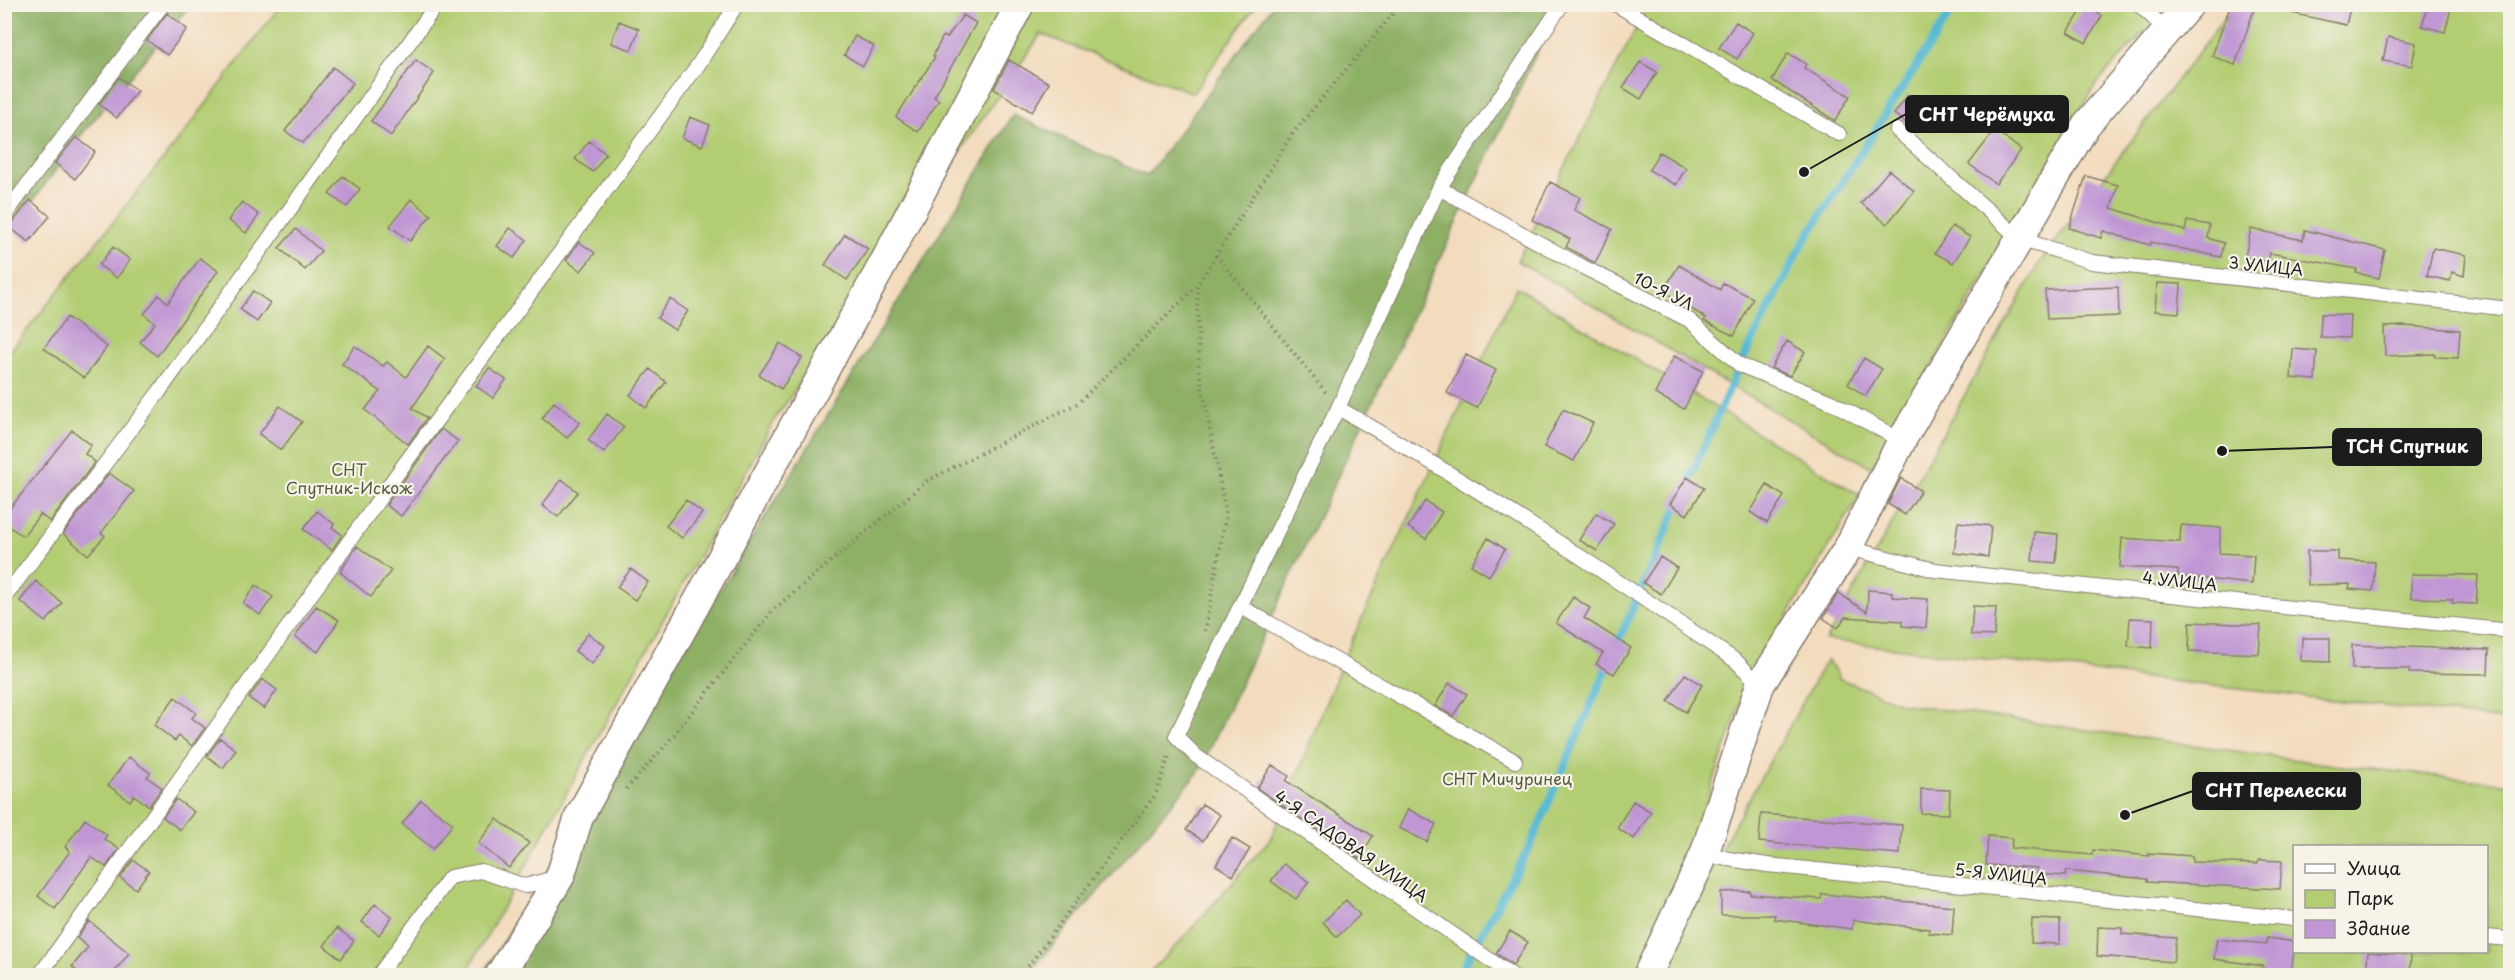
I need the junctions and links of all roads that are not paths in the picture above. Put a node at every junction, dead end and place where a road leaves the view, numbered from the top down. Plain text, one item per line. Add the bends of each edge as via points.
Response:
1 (163, 4) edge
2 (437, 4) edge
3 (737, 4) edge
4 (1020, 4) edge
5 (1562, 4) edge
6 (1615, 4) edge
7 (2138, 4) edge
8 (2190, 4) edge
9 (2167, 30) junction
10 (1897, 130) dead end
11 (1839, 134) dead end
12 (1439, 188) junction
13 (4, 216) edge
14 (2020, 239) junction
15 (2511, 309) edge
16 (1338, 408) junction
17 (1903, 438) junction
18 (1848, 548) junction
19 (4, 598) edge
20 (1241, 607) junction
21 (2511, 631) edge
22 (1760, 685) junction
23 (1515, 761) dead end
24 (1704, 855) junction
25 (560, 877) junction
26 (2293, 919) edge
27 (2488, 937) edge
28 (2511, 939) edge
29 (39, 975) edge
30 (378, 975) edge
31 (499, 975) edge
32 (1513, 975) edge
33 (1647, 975) edge

1 - 13 lane
2 - 19 lane via 159,392
3 - 29 lane via 698,65 397,474
4 - 25 street via 888,255 579,817
5 - 12 lane
6 - 11 lane
7 - 9 lane
8 - 9 street
9 - 14 street via 2086,126
10 - 14 lane
12 - 16 lane
12 - 17 lane, 10-Я УЛ via 1689,320 1740,365 1831,402 1890,435
14 - 15 lane, 3 УЛИЦА via 2092,262
14 - 17 street
16 - 20 lane
16 - 22 lane via 1542,530 1736,661
17 - 18 street
18 - 21 lane, 4 УЛИЦА via 1935,570
18 - 22 street
20 - 23 lane
20 - 32 lane, 4-Я САДОВАЯ УЛИЦА via 1176,736 1196,756
22 - 24 street
24 - 26 lane, 5-Я УЛИЦА via 1767,865
24 - 33 street
25 - 30 lane via 525,886 481,871 450,877
25 - 31 street
27 - 28 lane

